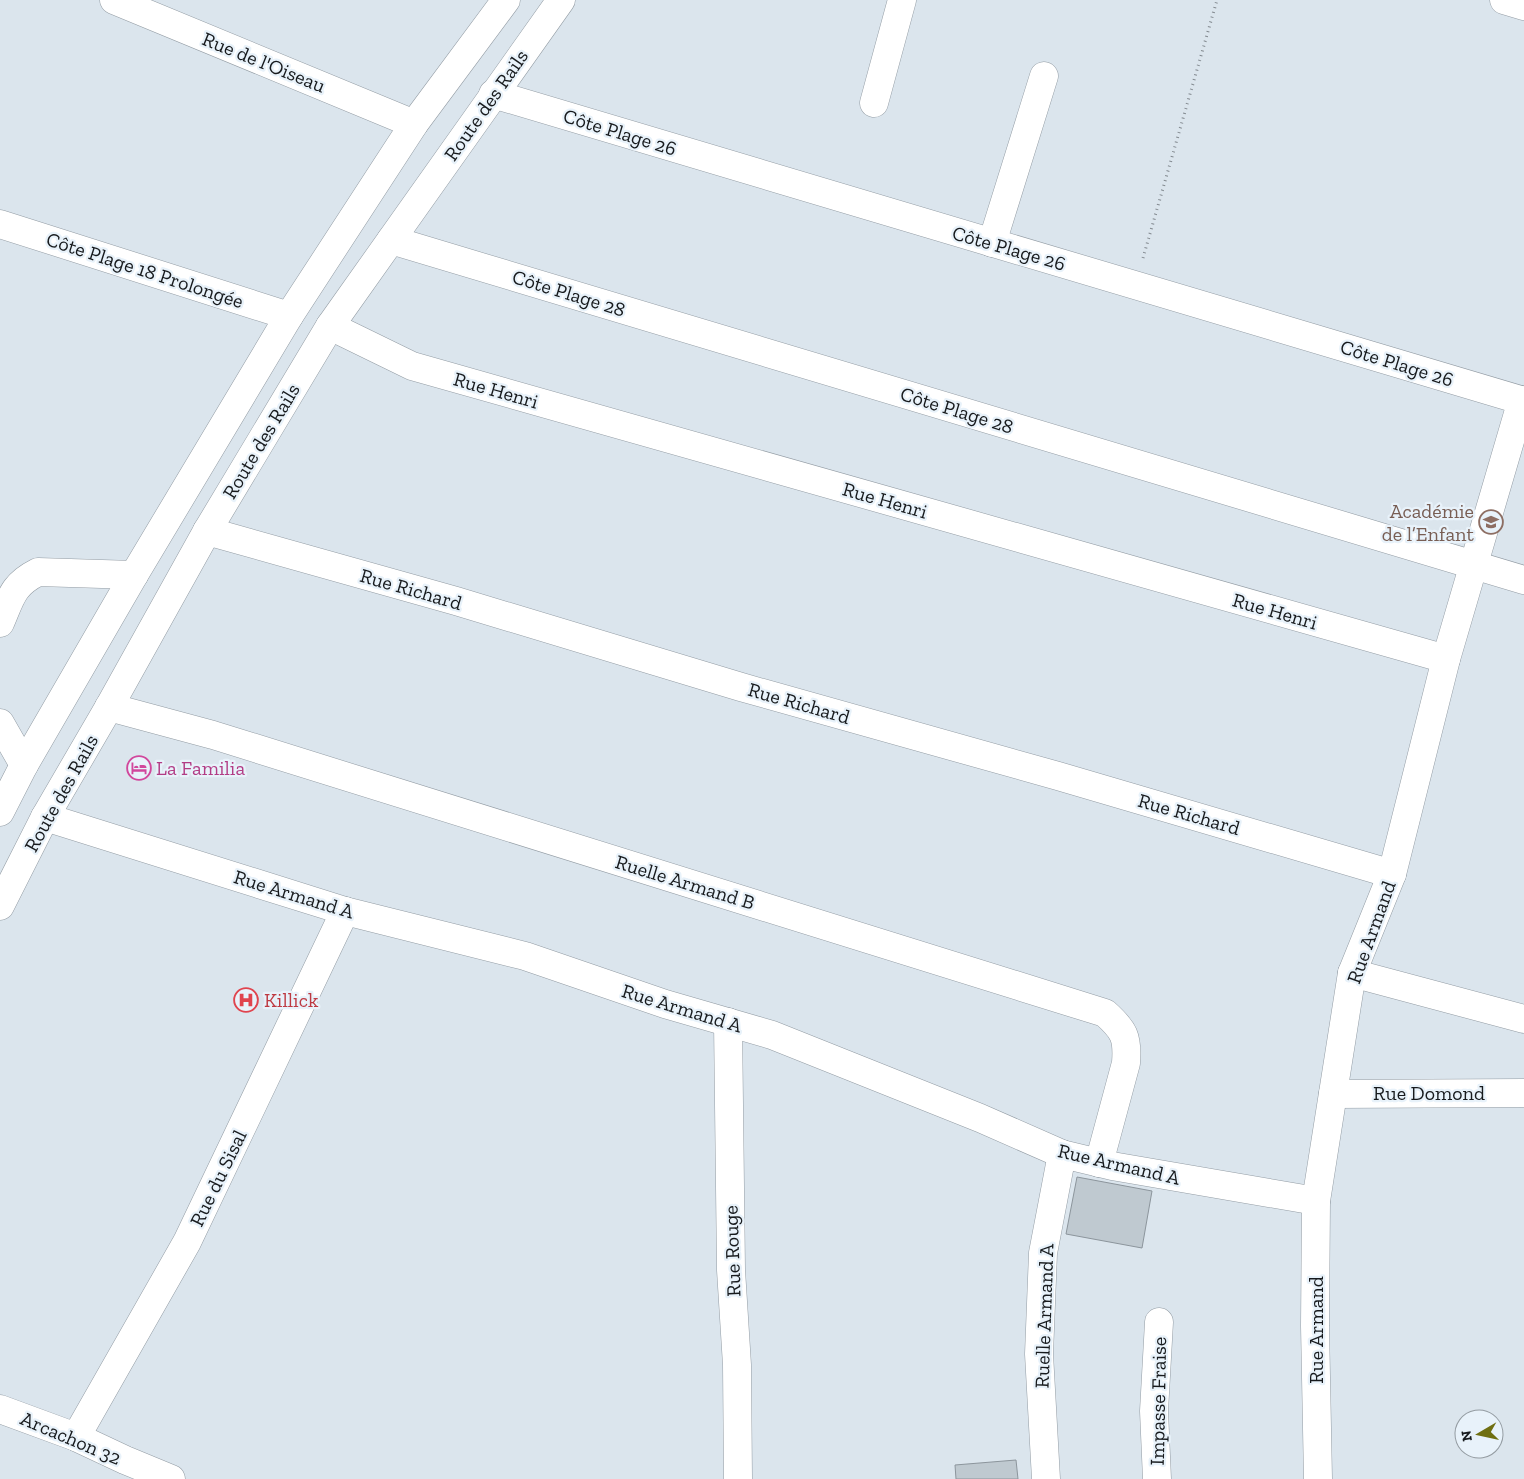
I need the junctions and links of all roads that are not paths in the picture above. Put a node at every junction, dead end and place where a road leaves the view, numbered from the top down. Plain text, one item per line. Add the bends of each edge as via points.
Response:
1 (114, 0) edge
2 (506, 0) edge
3 (561, 0) edge
4 (902, 0) edge
5 (1504, 0) edge
6 (1524, 6) edge
7 (1044, 76) dead end
8 (493, 94) junction
9 (874, 104) dead end
10 (414, 124) junction
11 (0, 224) edge
12 (391, 240) junction
13 (992, 243) junction
14 (289, 316) junction
15 (330, 326) junction
16 (1523, 400) edge
17 (207, 531) junction
18 (1473, 565) junction
19 (134, 576) junction
20 (1524, 580) edge
21 (0, 623) edge
22 (1446, 659) junction
23 (109, 707) junction
24 (0, 723) edge
25 (24, 765) junction
26 (0, 812) edge
27 (45, 817) junction
28 (1392, 874) junction
29 (0, 906) edge
30 (345, 911) junction
31 (1352, 973) junction
32 (1524, 1019) edge
33 (728, 1022) junction
34 (1524, 1093) edge
35 (1333, 1094) junction
36 (1062, 1154) junction
37 (1099, 1163) junction
38 (1316, 1201) junction
39 (1158, 1322) dead end
40 (0, 1409) edge
41 (76, 1437) junction
42 (121, 1470) edge
43 (171, 1479) edge
44 (738, 1479) edge
45 (1046, 1479) edge
46 (1157, 1479) edge
47 (1318, 1479) edge

1 - 10 street, Rue de l'Oiseau
2 - 10 street, Route des Rails
3 - 8 street, Route des Rails
4 - 9 street
5 - 6 street
7 - 13 street
8 - 12 street, Route des Rails
8 - 13 street, Côte Plage 26
10 - 14 street, Route des Rails
11 - 14 street, Côte Plage 18 Prolongée
12 - 15 street, Route des Rails
12 - 18 street, Côte Plage 28
13 - 16 street, Côte Plage 26
14 - 19 street, Route des Rails
15 - 17 street, Route des Rails
15 - 22 street, Rue Henri via 412,366
16 - 18 street, Rue Armand
17 - 23 street, Route des Rails
17 - 28 street, Rue Richard
18 - 20 street, Côte Plage 28
18 - 22 street, Rue Armand
19 - 21 street via 38,572 16,588
19 - 25 street, Route des Rails
22 - 28 street, Rue Armand
23 - 27 street, Route des Rails
23 - 37 street, Ruelle Armand B via 213,735 1105,1013 1119,1026 1127,1053
24 - 25 street
25 - 26 street, Route des Rails
27 - 29 street, Route des Rails
27 - 30 street, Rue Armand A
28 - 31 street, Rue Armand
30 - 33 street, Rue Armand A via 525,956
30 - 41 street, Rue du Sisal via 187,1242
31 - 32 street
31 - 35 street, Rue Armand
33 - 36 street, Rue Armand A via 772,1035
33 - 44 street, Rue Rouge
34 - 35 street, Rue Domond
35 - 38 street, Rue Armand
36 - 37 street, Rue Armand A
36 - 45 street, Ruelle Armand A via 1043,1253 1039,1354
37 - 38 street, Rue Armand A
38 - 47 street, Rue Armand
39 - 46 street, Impasse Fraise via 1154,1411
40 - 41 street, Arcachon 32
41 - 42 street, Arcachon 32
42 - 43 street, Arcachon 32

